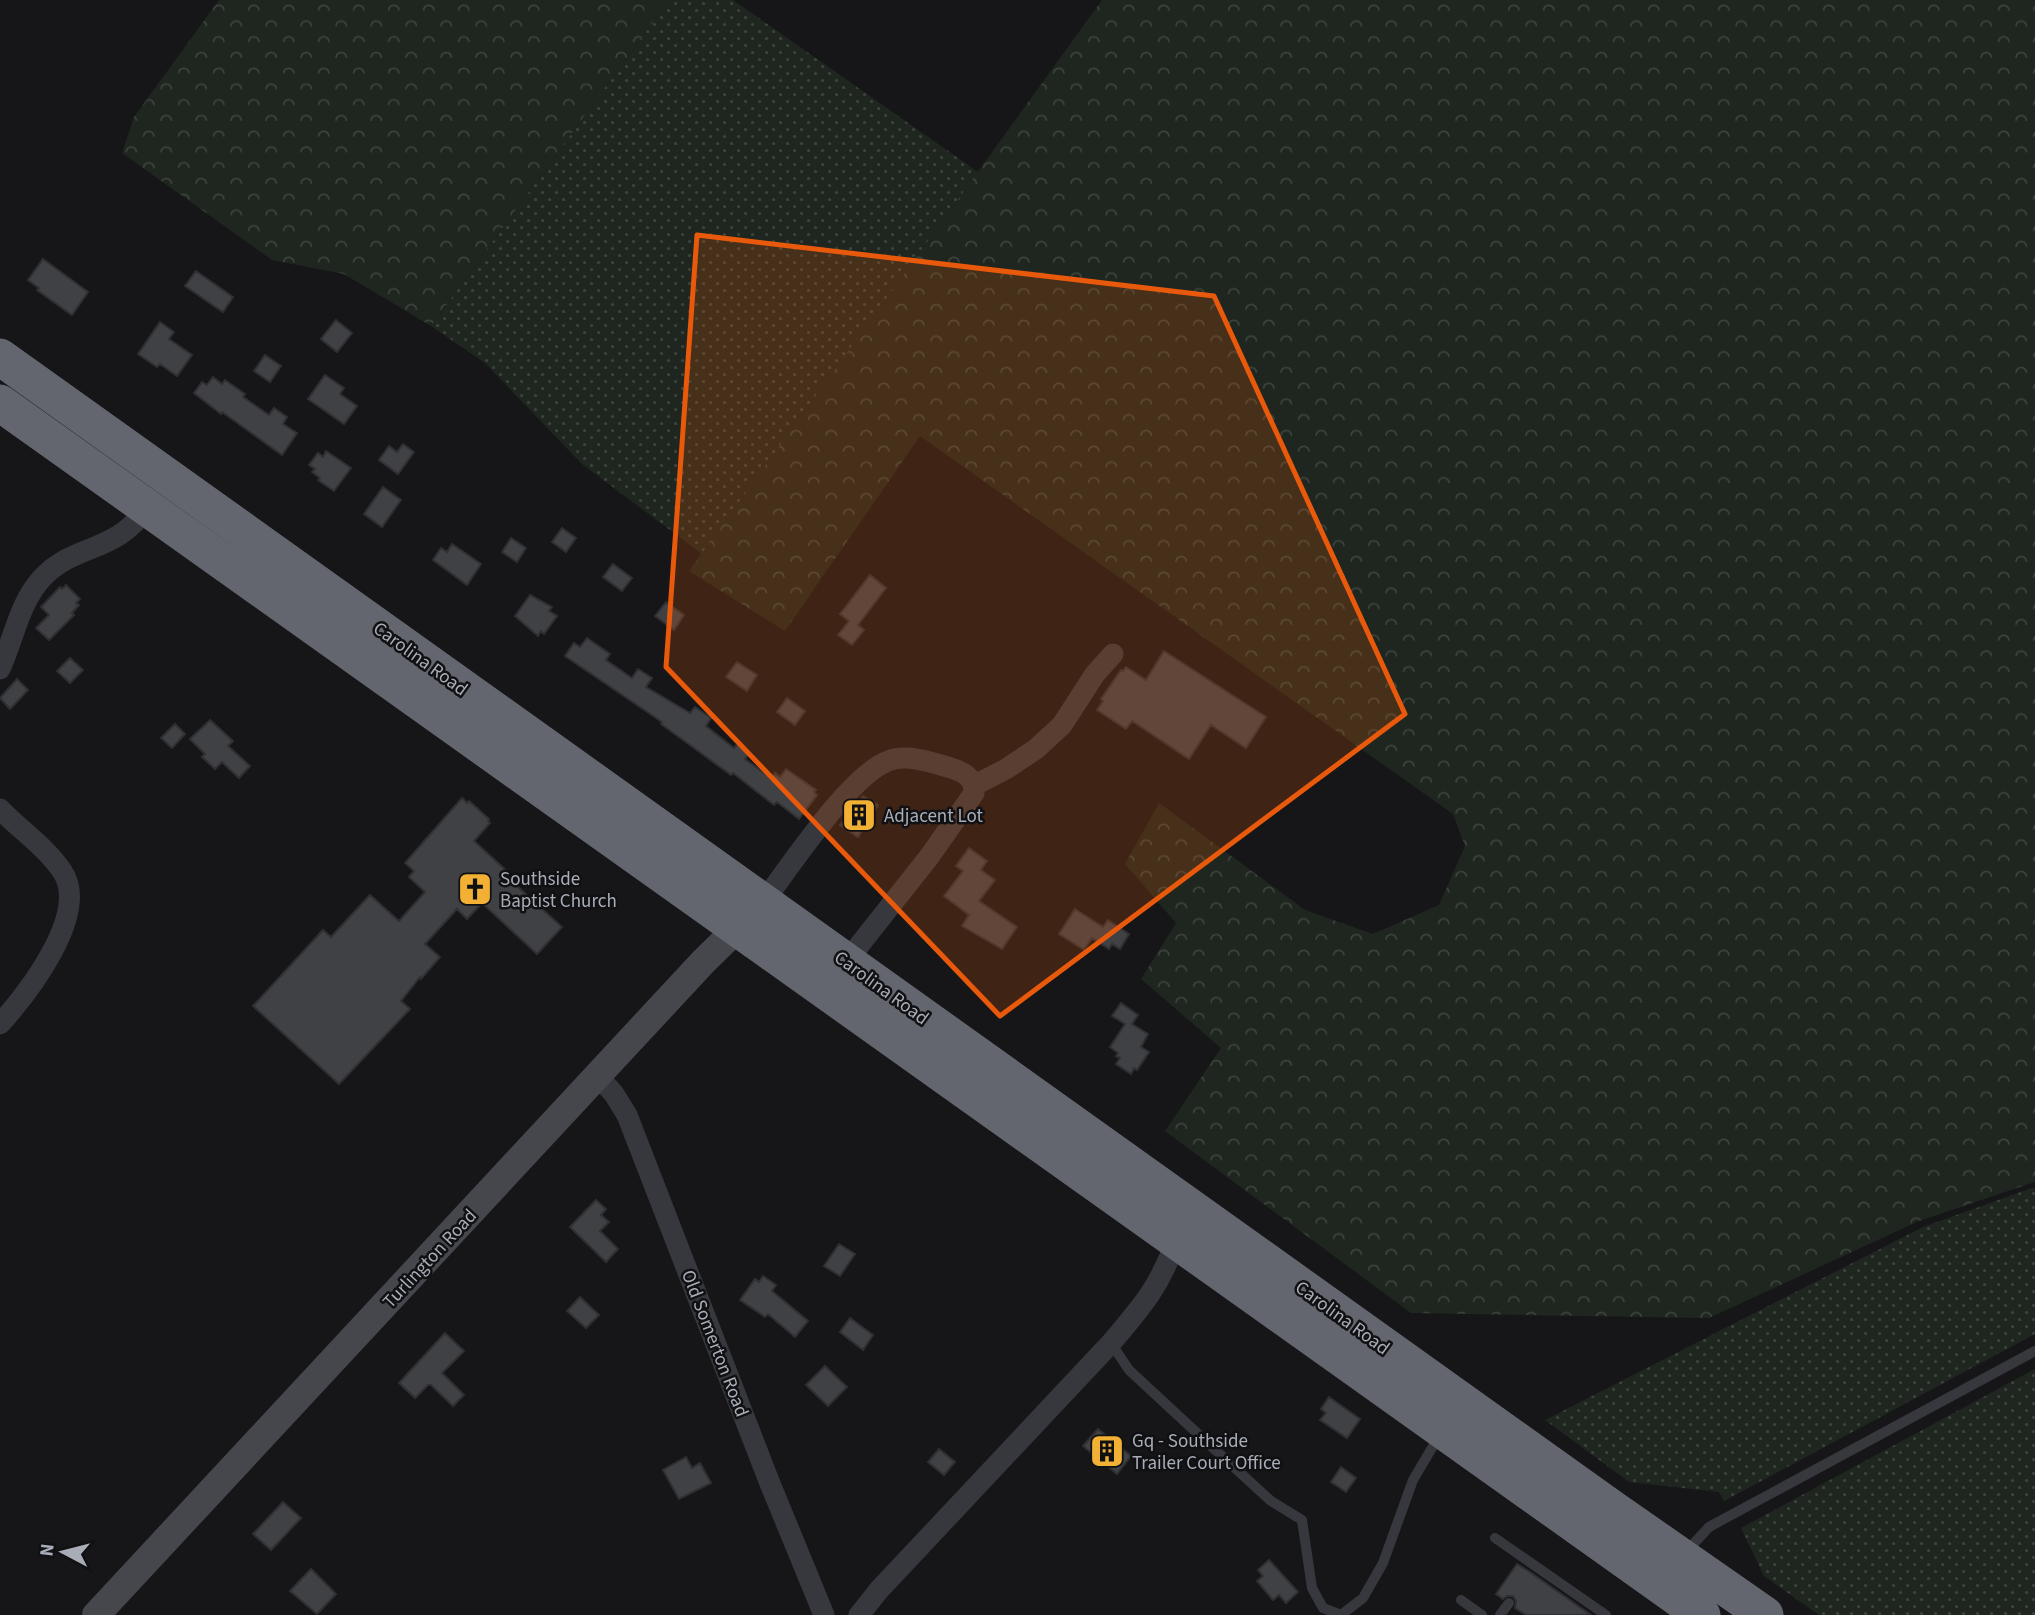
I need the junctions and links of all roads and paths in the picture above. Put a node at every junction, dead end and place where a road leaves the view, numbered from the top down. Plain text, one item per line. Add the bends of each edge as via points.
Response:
1 (0, 357) edge
2 (0, 403) edge
3 (147, 507) junction
4 (1112, 654) dead end
5 (0, 669) edge
6 (975, 785) junction
7 (0, 809) edge
8 (763, 902) junction
9 (737, 928) junction
10 (846, 962) junction
11 (0, 1024) edge
12 (598, 1076) junction
13 (1176, 1240) junction
14 (1111, 1343) junction
15 (2035, 1351) edge
16 (1442, 1430) junction
17 (1494, 1538) dead end
18 (1691, 1562) junction
19 (1461, 1600) dead end
20 (1509, 1603) dead end
21 (1691, 1607) edge
22 (96, 1615) edge
23 (824, 1615) edge
24 (859, 1615) edge
25 (1482, 1615) edge
26 (1500, 1615) edge
27 (1605, 1615) edge
28 (1765, 1615) edge

1 - 8 highway, Carolina Road
2 - 3 highway, Carolina Road
3 - 5 street via 124,534 62,562 36,585
3 - 9 highway, Carolina Road
4 - 6 street via 1062,725 1026,755
6 - 8 street via 960,771 933,762 888,760 843,797
6 - 10 street via 929,857
7 - 11 street via 64,872 68,902 55,947
8 - 9 street, Turlington Road
8 - 10 highway, Carolina Road
9 - 12 street, Turlington Road
9 - 13 highway, Carolina Road
10 - 18 highway, Carolina Road
12 - 22 street, Turlington Road
12 - 23 street, Old Somerton Road via 627,1115
13 - 14 street via 1147,1302
13 - 16 highway, Carolina Road
14 - 16 lane via 1129,1370 1211,1446 1302,1520 1312,1588 1323,1608 1341,1615 1363,1598 1384,1563 1413,1480
14 - 24 street
15 - 18 lane via 1709,1528
16 - 21 highway, Carolina Road
17 - 27 lane via 1580,1603
18 - 21 highway
18 - 28 highway, Carolina Road
19 - 25 lane
20 - 26 lane

